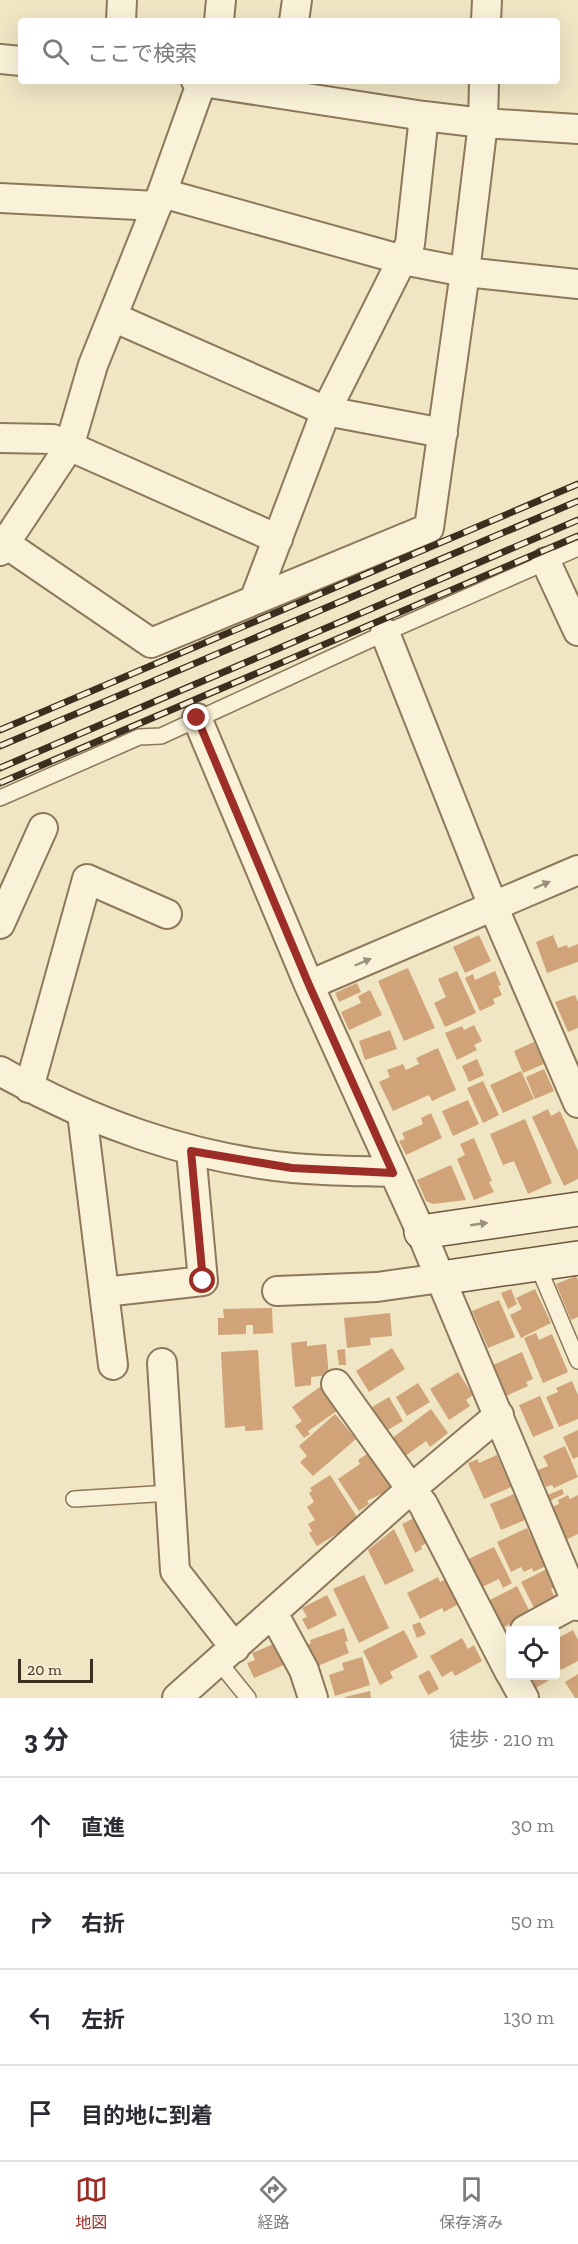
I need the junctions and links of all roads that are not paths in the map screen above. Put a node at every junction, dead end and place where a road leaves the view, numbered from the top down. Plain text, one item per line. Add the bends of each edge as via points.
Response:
1 (123, 0) edge
2 (221, 0) edge
3 (297, 0) edge
4 (487, 0) edge
5 (121, 18) edge
6 (219, 18) edge
7 (294, 18) edge
8 (486, 18) edge
9 (0, 58) edge
10 (18, 61) edge
11 (201, 84) edge
12 (237, 84) edge
13 (484, 84) edge
14 (284, 88) edge
15 (424, 116) junction
16 (483, 123) junction
17 (578, 129) edge
18 (0, 198) edge
19 (160, 200) junction
20 (403, 260) junction
21 (465, 272) junction
22 (578, 284) edge
23 (113, 317) junction
24 (326, 411) junction
25 (443, 433) junction
26 (0, 438) edge
27 (69, 447) junction
28 (278, 539) junction
29 (2, 547) edge
30 (578, 548) edge
31 (546, 562) junction
32 (255, 598) junction
33 (578, 631) edge
34 (385, 633) junction
35 (197, 718) junction
36 (0, 798) edge
37 (43, 828) dead end
38 (578, 870) edge
39 (492, 906) junction
40 (167, 914) dead end
41 (0, 924) edge
42 (309, 985) junction
43 (569, 1056) edge
44 (0, 1071) edge
45 (29, 1088) junction
46 (578, 1102) edge
47 (82, 1113) junction
48 (191, 1151) junction
49 (393, 1173) junction
50 (578, 1209) edge
51 (421, 1232) junction
52 (578, 1258) edge
53 (537, 1264) junction
54 (441, 1278) junction
55 (277, 1291) dead end
56 (104, 1292) junction
57 (578, 1361) edge
58 (162, 1363) dead end
59 (113, 1365) dead end
60 (336, 1384) dead end
61 (499, 1415) junction
62 (411, 1489) junction
63 (170, 1492) junction
64 (74, 1499) dead end
65 (577, 1603) edge
66 (273, 1613) junction
67 (533, 1626) edge
68 (503, 1642) edge
69 (227, 1655) junction
70 (509, 1680) edge
71 (514, 1680) edge
72 (177, 1698) edge
73 (248, 1698) edge
74 (312, 1698) edge
75 (501, 1698) edge
76 (524, 1698) edge

1 - 5 street
2 - 6 street
3 - 7 street
4 - 8 street
9 - 10 street
11 - 19 street
12 - 14 street
13 - 16 street
14 - 15 street
15 - 16 street
15 - 20 street via 410,244
16 - 17 street
16 - 21 street
18 - 19 street
19 - 20 street
19 - 23 street
20 - 21 street
20 - 24 street
21 - 22 street
21 - 25 street
23 - 24 street
23 - 27 street via 93,365
24 - 25 street
24 - 28 street
25 - 32 street via 429,528
26 - 27 street via 53,439
27 - 28 street
27 - 29 street
28 - 32 street
29 - 32 street via 151,643
30 - 31 lane
31 - 33 street
31 - 34 lane
34 - 35 lane
34 - 39 street
35 - 36 lane via 161,736 139,737
35 - 42 street
37 - 41 street
39 -> 38 street
42 -> 39 street
39 - 43 street
40 - 45 street via 87,879
42 - 49 street
43 - 46 street
44 - 45 street
45 - 47 street
47 - 48 street
47 - 56 street
48 - 49 street via 292,1168
48 - 56 street via 203,1281
49 - 51 street
51 -> 50 street
51 - 54 street
52 - 53 street
53 - 54 street
53 - 57 lane
54 - 55 street via 377,1287
54 - 61 street
56 - 59 street
58 - 63 street
60 - 62 street
61 - 62 street
61 - 65 street
62 - 66 street
62 - 68 street
63 - 64 lane
63 - 69 street via 175,1571
65 - 67 street
66 - 69 street
66 - 74 street via 304,1670
69 - 72 street
69 - 73 lane
70 - 75 street
71 - 76 street

